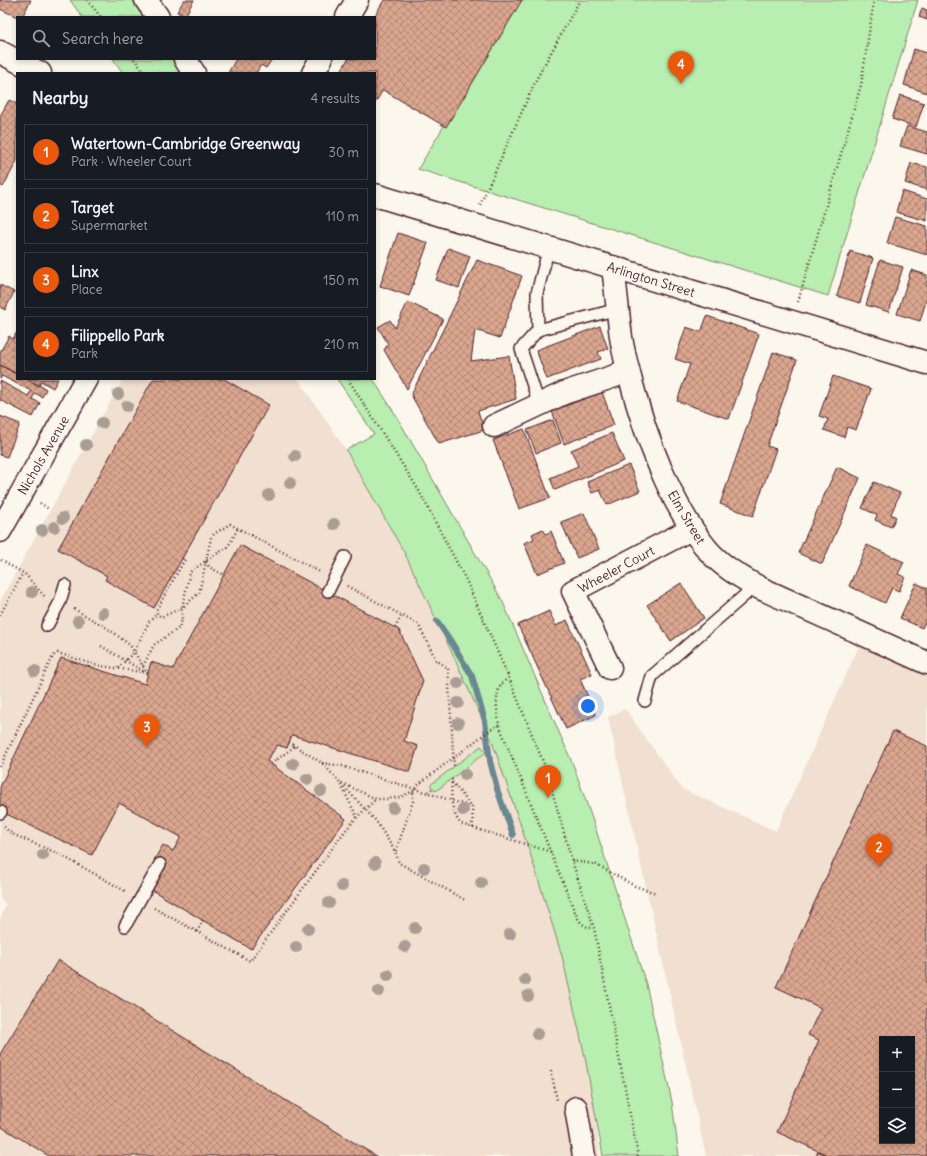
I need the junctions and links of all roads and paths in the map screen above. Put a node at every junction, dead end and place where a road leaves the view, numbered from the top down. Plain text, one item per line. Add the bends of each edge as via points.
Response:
1 (87, 0) edge
2 (146, 0) edge
3 (357, 0) edge
4 (580, 0) edge
5 (874, 0) edge
6 (100, 16) edge
7 (157, 16) edge
8 (348, 16) edge
9 (0, 52) edge
10 (135, 60) edge
11 (186, 60) edge
12 (320, 60) edge
13 (38, 72) edge
14 (144, 72) edge
15 (193, 72) edge
16 (314, 72) edge
17 (376, 195) edge
18 (471, 224) junction
19 (549, 247) junction
20 (613, 267) junction
21 (618, 309) junction
22 (792, 322) junction
23 (538, 330) junction
24 (927, 363) edge
25 (628, 369) junction
26 (85, 380) edge
27 (349, 380) edge
28 (539, 404) junction
29 (494, 426) dead end
30 (35, 500) dead end
31 (50, 509) dead end
32 (1, 525) edge
33 (238, 528) junction
34 (691, 528) junction
35 (345, 557) dead end
36 (182, 558) dead end
37 (1, 560) dead end
38 (206, 562) junction
39 (23, 573) junction
40 (224, 575) dead end
41 (334, 580) junction
42 (751, 583) junction
43 (65, 585) dead end
44 (328, 591) dead end
45 (45, 597) dead end
46 (182, 608) junction
47 (74, 609) dead end
48 (157, 614) junction
49 (402, 615) junction
50 (0, 616) edge
51 (47, 626) dead end
52 (395, 628) dead end
53 (101, 646) dead end
54 (134, 652) junction
55 (126, 660) junction
56 (927, 663) edge
57 (143, 666) junction
58 (117, 668) junction
59 (610, 668) dead end
60 (148, 673) junction
61 (509, 678) junction
62 (645, 701) dead end
63 (500, 725) junction
64 (289, 742) dead end
65 (295, 746) junction
66 (453, 758) junction
67 (322, 763) junction
68 (271, 764) dead end
69 (0, 767) edge
70 (454, 767) dead end
71 (339, 782) junction
72 (433, 788) dead end
73 (413, 790) junction
74 (428, 792) junction
75 (376, 799) junction
76 (452, 800) junction
77 (472, 807) junction
78 (365, 810) junction
79 (0, 816) edge
80 (356, 817) junction
81 (474, 830) junction
82 (395, 851) junction
83 (551, 852) junction
84 (572, 861) junction
85 (160, 864) dead end
86 (656, 893) dead end
87 (140, 900) junction
88 (465, 900) dead end
89 (203, 920) dead end
90 (125, 926) dead end
91 (594, 928) junction
92 (197, 932) junction
93 (551, 1071) dead end
94 (567, 1106) joint
95 (584, 1156) edge
96 (638, 1156) edge

1 - 6 path
2 - 7 street
3 - 8 street
4 - 18 path via 538,78
5 - 22 path via 861,85
9 - 13 street
10 - 14 path
11 - 15 street
12 - 16 street
17 - 18 street, Arlington Street
18 - 19 street, Arlington Street
19 - 20 street, Arlington Street
19 - 23 lane via 537,292
20 - 21 street, Elm Street
20 - 22 street, Arlington Street
21 - 23 lane
21 - 25 street, Elm Street
22 - 24 street, Arlington Street
23 - 28 lane via 522,349
25 - 28 street
25 - 34 street, Elm Street via 638,409 652,446 668,485
26 - 32 street, Nichols Avenue
27 - 61 path via 418,489 466,580
28 - 29 street
30 - 31 path
33 - 38 path via 228,547
33 - 38 path via 230,524 214,534
33 - 41 path
34 - 42 street, Elm Street via 707,550 722,564
34 - 59 street, Wheeler Court via 573,592
35 - 41 lane
36 - 48 path via 185,559 161,599
37 - 39 path
38 - 40 path
38 - 46 path via 199,594
38 - 46 path via 190,572
39 - 45 path
39 - 50 path
41 - 44 lane
41 - 49 path
42 - 56 street, Elm Street
42 - 62 lane via 745,595 652,676
43 - 51 lane via 60,602
46 - 48 path via 160,616
46 - 57 path via 179,628 154,645
47 - 54 path via 118,636 130,645
48 - 54 path via 149,622
49 - 52 path
49 - 66 path via 418,624 436,660 448,668
53 - 55 path
54 - 55 path
54 - 57 path
55 - 58 path
55 - 60 path
57 - 60 path
58 - 60 path
58 - 69 path via 95,665 58,653 53,656
61 - 63 path via 501,685 496,701
61 - 84 path via 546,769
63 - 66 path
63 - 83 path
64 - 65 path
65 - 67 path
65 - 68 path
66 - 70 path
66 - 73 path
67 - 71 path
67 - 73 path via 342,766
71 - 75 path
71 - 78 path
71 - 80 path
72 - 74 path
73 - 74 path
73 - 75 path via 401,797
73 - 82 path via 413,801
74 - 76 path
75 - 78 path
76 - 77 path
76 - 77 path via 452,780
76 - 81 path via 457,820
77 - 81 path
78 - 80 path
78 - 82 path via 386,834
79 - 87 path via 12,834 59,854
80 - 92 path via 250,961
81 - 83 path
82 - 88 path via 399,863
83 - 91 path via 580,923
84 - 86 path via 595,864 635,886
84 - 91 path
85 - 87 lane
87 - 90 lane
87 - 92 path
89 - 92 path
91 - 96 path
93 - 94 path
94 - 95 street

